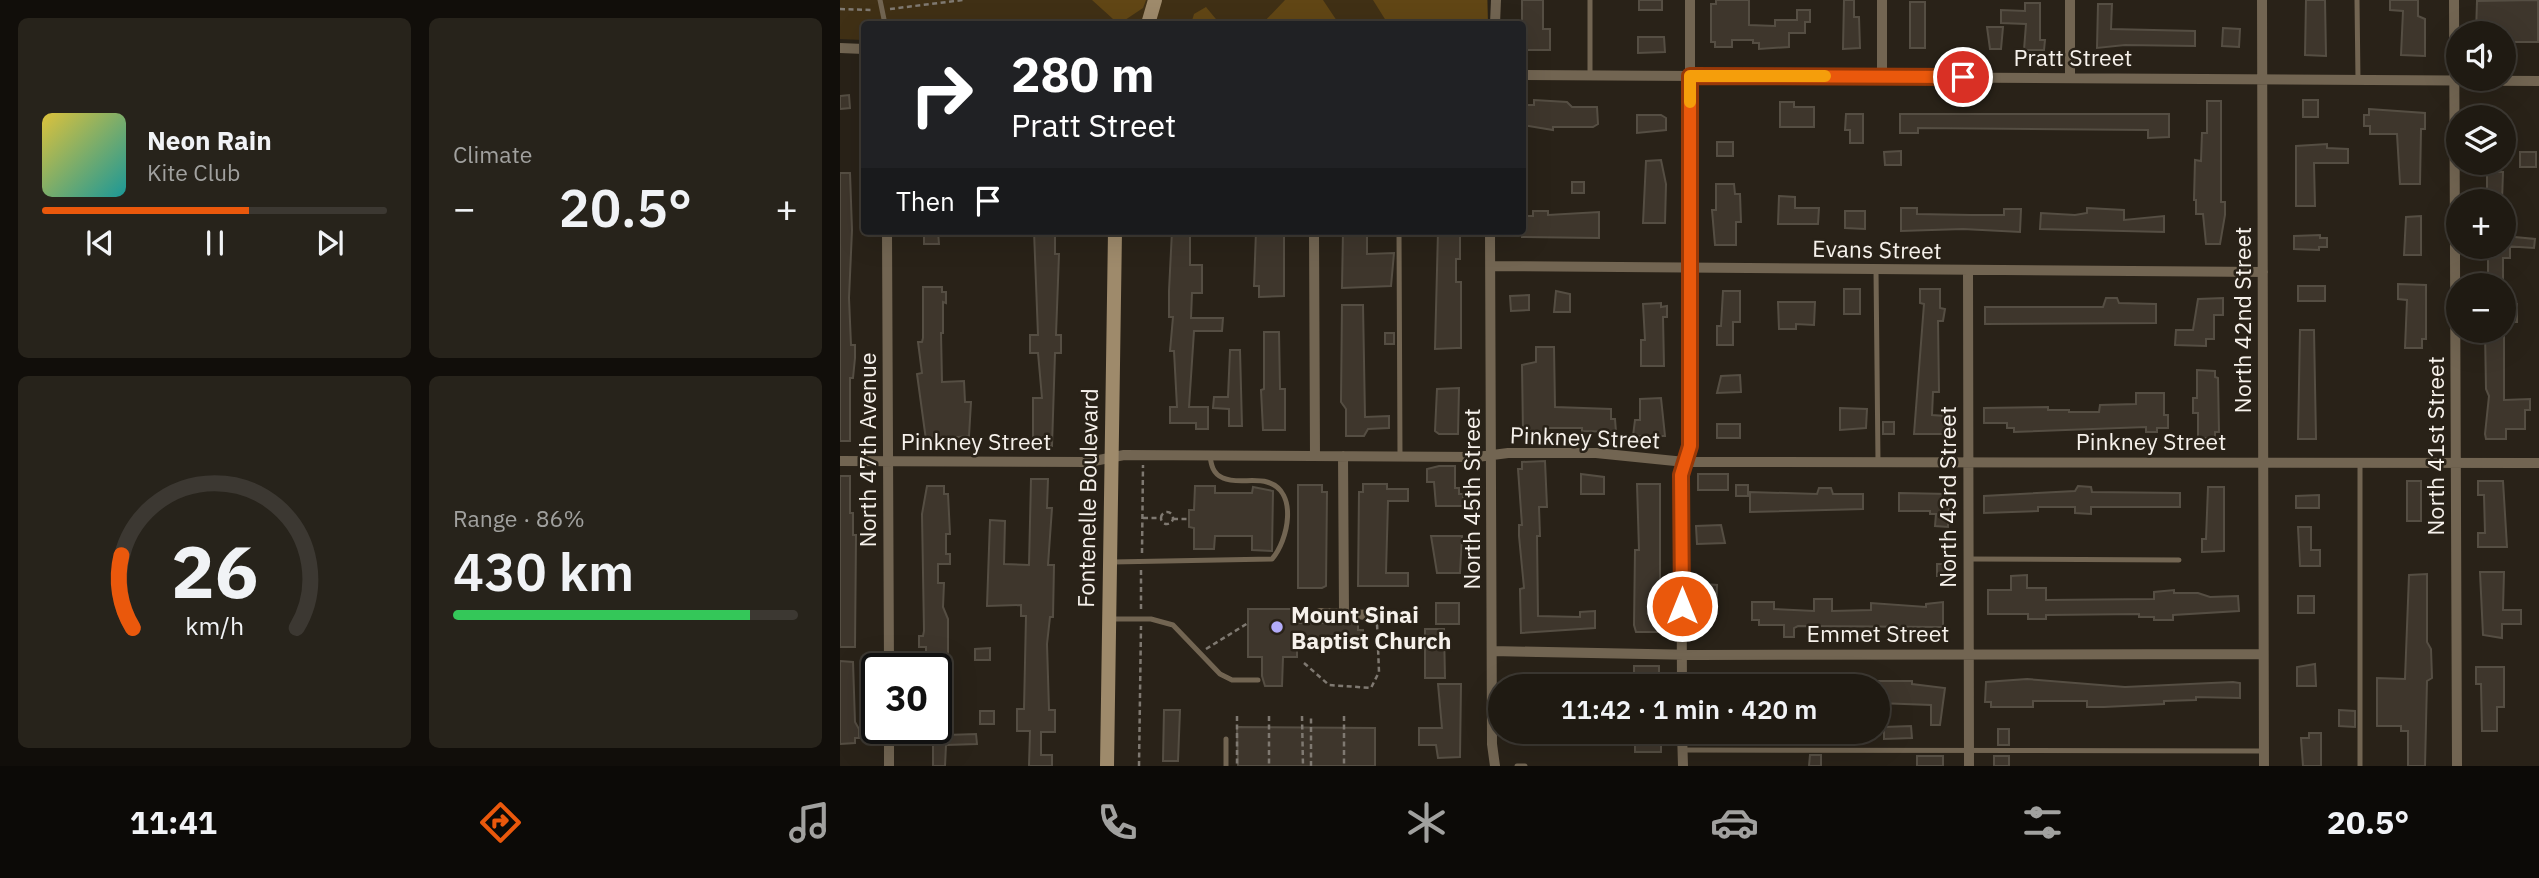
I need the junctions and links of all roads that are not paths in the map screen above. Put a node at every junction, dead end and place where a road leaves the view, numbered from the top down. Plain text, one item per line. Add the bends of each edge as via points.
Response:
1 (880, 0) edge
2 (1155, 0) edge
3 (1496, 0) edge
4 (1590, 0) edge
5 (1690, 0) edge
6 (1882, 0) edge
7 (2070, 0) edge
8 (2262, 0) edge
9 (2357, 0) edge
10 (2454, 0) edge
11 (885, 21) edge
12 (1149, 21) edge
13 (1495, 21) edge
14 (2454, 21) edge
15 (840, 48) edge
16 (861, 49) edge
17 (1526, 75) edge
18 (1590, 75) junction
19 (1690, 76) junction
20 (1882, 77) junction
21 (2070, 78) junction
22 (2262, 79) junction
23 (2358, 80) junction
24 (2446, 81) edge
25 (2516, 81) edge
26 (2539, 81) edge
27 (2454, 91) edge
28 (887, 235) edge
29 (1115, 235) edge
30 (1314, 235) edge
31 (1399, 235) edge
32 (1490, 235) edge
33 (1490, 266) junction
34 (1690, 267) junction
35 (1876, 270) junction
36 (1968, 271) junction
37 (2263, 272) junction
38 (1210, 455) junction
39 (1492, 455) junction
40 (1315, 456) junction
41 (1343, 456) junction
42 (1399, 456) junction
43 (1110, 458) junction
44 (840, 461) edge
45 (888, 461) junction
46 (1685, 462) junction
47 (1878, 462) junction
48 (1968, 462) junction
49 (2360, 462) junction
50 (2263, 463) junction
51 (2456, 463) junction
52 (2539, 463) edge
53 (1968, 559) junction
54 (2179, 560) dead end
55 (1109, 562) junction
56 (1320, 613) dead end
57 (1344, 613) junction
58 (1372, 615) road end
59 (1108, 619) junction
60 (1492, 651) junction
61 (889, 653) edge
62 (1682, 654) junction
63 (1969, 654) junction
64 (2263, 654) junction
65 (1682, 674) edge
66 (1258, 680) dead end
67 (1226, 739) dead end
68 (889, 744) edge
69 (1682, 744) edge
70 (1682, 750) junction
71 (1969, 751) junction
72 (2263, 751) junction
73 (889, 766) edge
74 (1107, 766) edge
75 (1226, 766) edge
76 (1495, 766) edge
77 (1517, 766) edge
78 (1525, 766) edge
79 (1683, 766) edge
80 (1969, 766) edge
81 (2263, 766) edge
82 (2360, 766) edge
83 (2457, 766) edge

1 - 11 lane
2 - 12 main road
3 - 13 street
4 - 18 lane
5 - 19 street
6 - 20 street
7 - 21 street
8 - 22 street, North 42nd Street
9 - 23 lane
10 - 14 street, North 41st Street
15 - 16 street
17 - 18 street, Pratt Street
18 - 19 street, Pratt Street
19 - 20 street, Pratt Street
19 - 34 street
20 - 21 street, Pratt Street
21 - 22 street, Pratt Street
22 - 23 street, Pratt Street
22 - 37 street, North 42nd Street
23 - 24 street, Pratt Street
25 - 26 street, Pratt Street
27 - 51 street, North 41st Street
28 - 45 street, North 47th Avenue
29 - 43 main road, Fontenelle Boulevard
30 - 40 street
31 - 42 lane
32 - 33 street, North 45th Street
33 - 34 street, Evans Street
33 - 39 street, North 45th Street
34 - 35 street, Evans Street
34 - 46 street via 1690,446
35 - 36 street, Evans Street
35 - 47 lane
36 - 37 street, Evans Street
36 - 48 street, North 43rd Street
37 - 50 street, North 42nd Street
38 - 40 street, Pinkney Street
38 - 43 street, Pinkney Street
38 - 55 lane via 1213,471 1221,478 1270,482 1279,488 1287,521 1272,559
39 - 42 street, Pinkney Street
39 - 46 street, Pinkney Street via 1596,453
39 - 60 street, North 45th Street
40 - 41 street, Pinkney Street
41 - 42 street, Pinkney Street
41 - 57 street
43 - 45 street, Pinkney Street via 1089,462
43 - 55 main road, Fontenelle Boulevard
44 - 45 street, Pinkney Street
45 - 61 street, North 47th Avenue
46 - 47 street, Pinkney Street
46 - 62 street via 1681,475
47 - 48 street, Pinkney Street
48 - 50 street, Pinkney Street
48 - 53 street, North 43rd Street
49 - 50 street, Pinkney Street
49 - 51 street, Pinkney Street
49 - 82 lane
50 - 64 street, North 42nd Street
51 - 52 street, Pinkney Street
51 - 83 street, North 41st Street
53 - 54 lane
53 - 63 street, North 43rd Street
55 - 59 main road, Fontenelle Boulevard
56 - 57 street
57 - 58 street
59 - 66 lane via 1163,621 1181,631 1225,678
59 - 74 main road, Fontenelle Boulevard
60 - 62 street, Emmet Street
60 - 76 street, North 45th Street
62 - 63 street, Emmet Street
62 - 65 street
63 - 64 street, Emmet Street
63 - 71 street, North 43rd Street
64 - 72 street, North 42nd Street
67 - 75 lane
68 - 73 street
69 - 70 street
70 - 71 lane
70 - 79 street
71 - 72 lane
71 - 80 street, North 43rd Street
72 - 81 street, North 42nd Street
77 - 78 lane

